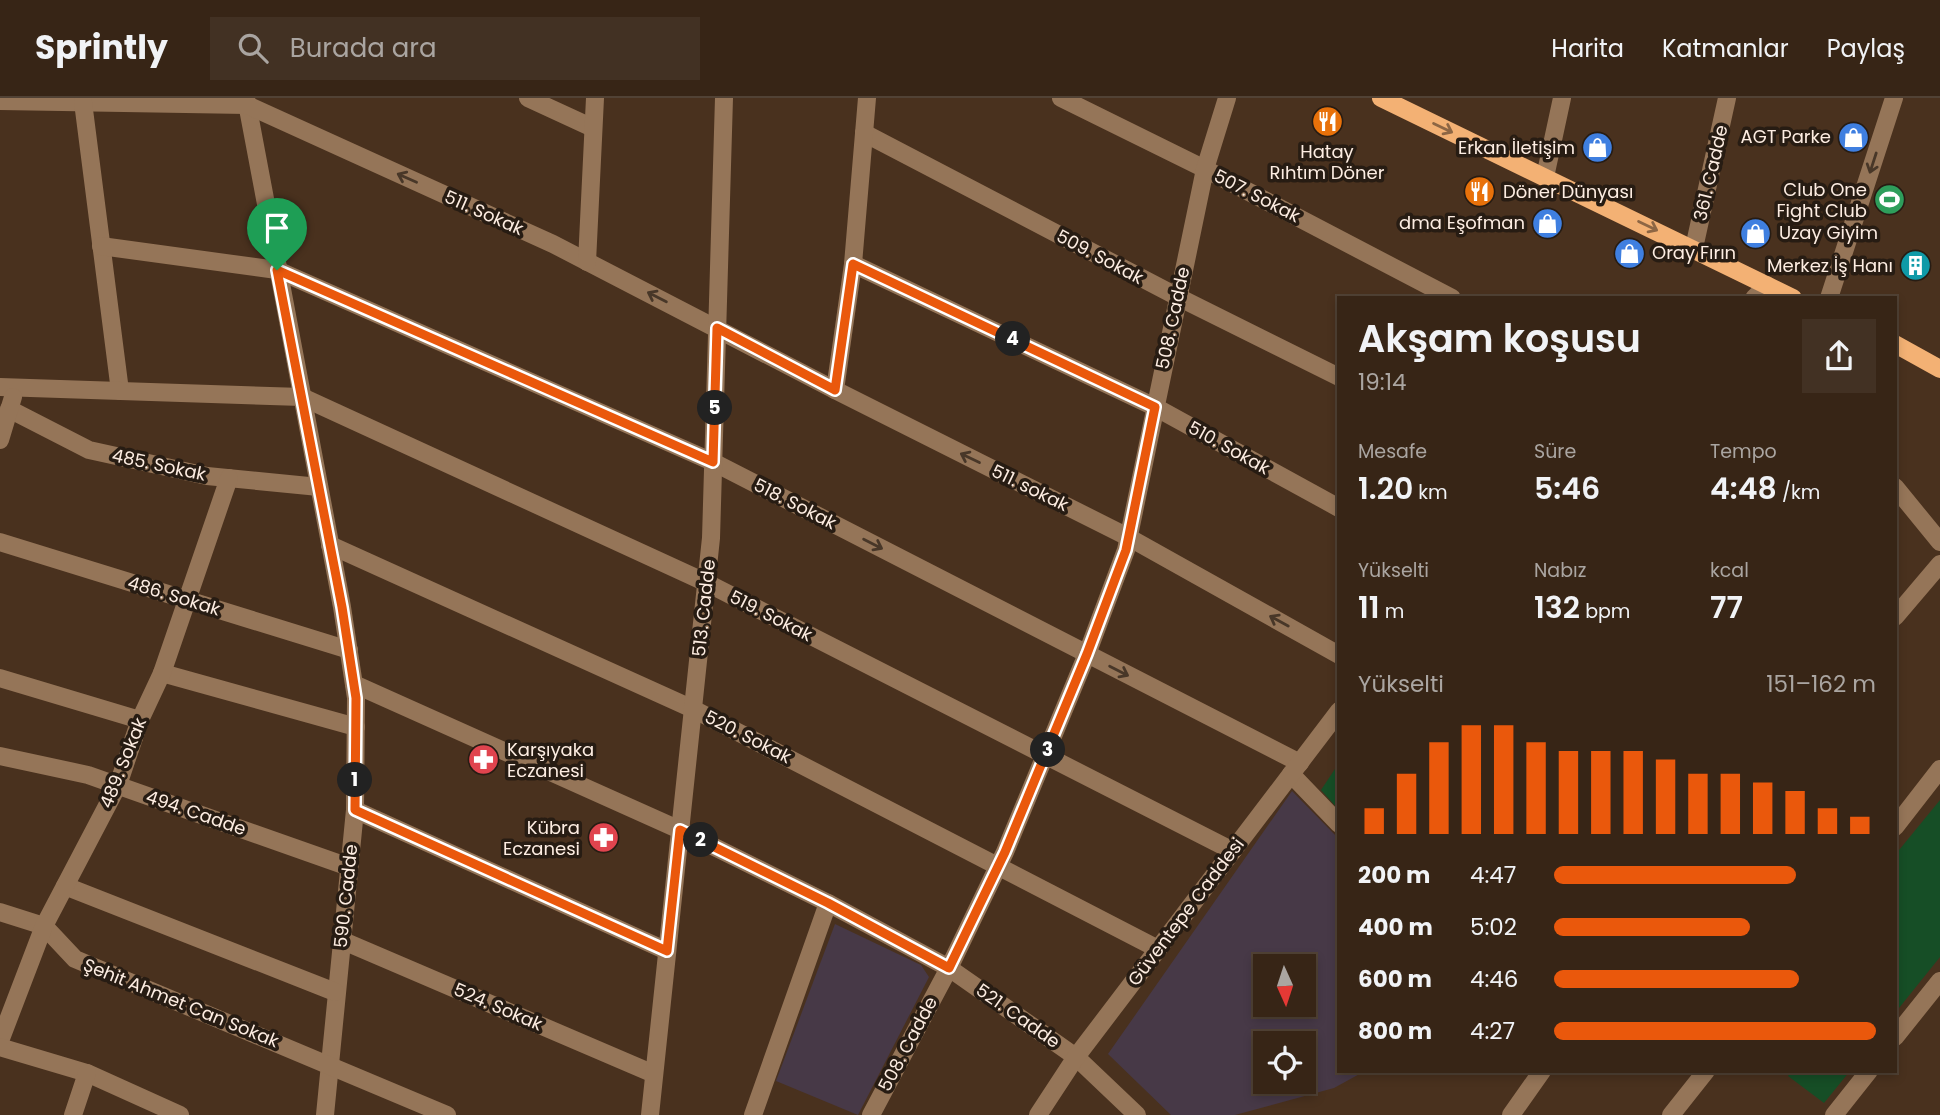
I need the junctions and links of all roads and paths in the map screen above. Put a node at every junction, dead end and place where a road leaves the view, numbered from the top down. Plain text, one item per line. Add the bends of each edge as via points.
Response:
1 (528, 98) edge
2 (595, 98) edge
3 (724, 98) edge
4 (867, 98) edge
5 (1061, 98) edge
6 (1227, 98) edge
7 (1381, 98) edge
8 (1562, 98) edge
9 (1727, 98) edge
10 (1894, 98) edge
11 (0, 101) edge
12 (246, 101) edge
13 (83, 102) junction
14 (1401, 103) edge
15 (593, 128) junction
16 (864, 133) junction
17 (1205, 169) junction
18 (1545, 177) junction
19 (101, 246) junction
20 (1694, 248) junction
21 (587, 262) junction
22 (853, 264) junction
23 (277, 270) junction
24 (1761, 291) edge
25 (1448, 296) edge
26 (1784, 296) edge
27 (1830, 296) edge
28 (1178, 297) junction
29 (717, 328) junction
30 (1897, 345) edge
31 (1913, 352) junction
32 (1940, 357) edge
33 (1940, 369) edge
34 (1337, 376) edge
35 (8, 387) edge
36 (835, 390) junction
37 (120, 391) junction
38 (302, 397) junction
39 (1155, 407) junction
40 (9, 409) junction
41 (0, 440) edge
42 (713, 462) junction
43 (229, 478) junction
44 (319, 487) junction
45 (1897, 489) edge
46 (1337, 507) edge
47 (1129, 537) junction
48 (0, 542) edge
49 (1940, 542) edge
50 (330, 545) junction
51 (1940, 564) edge
52 (706, 583) junction
53 (187, 600) junction
54 (1897, 615) edge
55 (349, 650) junction
56 (1087, 654) junction
57 (1337, 654) edge
58 (162, 673) junction
59 (0, 678) edge
60 (354, 684) junction
61 (693, 709) junction
62 (1337, 714) edge
63 (140, 720) junction
64 (356, 727) junction
65 (1046, 754) junction
66 (0, 755) edge
67 (1295, 769) junction
68 (1940, 769) edge
69 (118, 785) junction
70 (355, 810) junction
71 (1337, 822) edge
72 (1897, 824) edge
73 (680, 830) junction
74 (1233, 851) junction
75 (999, 865) junction
76 (349, 867) junction
77 (65, 886) junction
78 (828, 903) junction
79 (0, 912) edge
80 (44, 926) junction
81 (341, 940) junction
82 (1158, 949) junction
83 (667, 951) junction
84 (949, 968) junction
85 (1940, 981) edge
86 (335, 992) junction
87 (1897, 1035) edge
88 (0, 1041) edge
89 (0, 1047) edge
90 (1076, 1057) junction
91 (329, 1064) junction
92 (87, 1073) junction
93 (1541, 1073) edge
94 (1704, 1073) edge
95 (1867, 1073) edge
96 (654, 1074) junction
97 (73, 1115) edge
98 (180, 1115) edge
99 (325, 1115) edge
100 (447, 1115) edge
101 (650, 1115) edge
102 (753, 1115) edge
103 (871, 1115) edge
104 (1038, 1115) edge
105 (1137, 1115) edge
106 (1511, 1115) edge
107 (1671, 1115) edge
108 (1834, 1115) edge

1 - 15 street
2 - 15 street
3 - 29 street, 513. Cadde
4 - 16 street
5 - 17 street, 507. Sokak
6 - 17 street, 508. Cadde
7 - 14 main road
8 - 18 street
9 - 20 street, 361. Cadde
10 -> 27 street
11 - 13 street
12 - 13 street
21 -> 12 street, 511. Sokak
12 - 23 street, 590. Cadde
13 - 19 street
14 -> 18 main road
15 - 21 street
16 - 22 street
16 - 28 street, 509. Sokak
17 - 25 street, 507. Sokak
17 - 28 street, 508. Cadde
18 -> 20 main road
19 - 23 street, 518. Sokak
19 - 37 street
20 - 24 main road
29 -> 21 street, 511. Sokak
22 - 36 street
22 - 39 street, 510. Sokak
23 - 38 street, 590. Cadde
23 - 42 street, 518. Sokak
24 - 26 main road
28 - 34 street, 509. Sokak
28 - 39 street, 508. Cadde
29 - 36 street, 511. sokak
29 - 42 street, 513. Cadde
30 - 31 main road
31 - 32 main road
31 - 33 main road
35 - 37 street
35 - 40 street
47 -> 36 street, 511. sokak
37 - 38 street
38 - 44 street, 590. Cadde
38 - 52 street, 519. Sokak
39 - 46 street, 510. Sokak
39 - 47 street, 508. Cadde
40 - 41 street
40 - 43 street, 485. Sokak via 89,450
42 - 52 street, 513. Cadde
42 -> 56 street, 518. Sokak
43 - 44 street, 485. Sokak
43 - 53 street, 489. Sokak
44 - 50 street, 590. Cadde
45 - 49 street
47 - 56 street, 508. Cadde
57 -> 47 street, 511. sokak
48 - 53 street, 486. Sokak
50 - 55 street, 590. Cadde
50 - 61 street, 520. Sokak
51 - 54 street
52 - 61 street, 513. Cadde
52 - 65 street, 519. Sokak
53 - 55 street, 486. Sokak
53 - 58 street, 489. Sokak
55 - 60 street, 590. Cadde
56 - 65 street, 508. Cadde
56 -> 67 street, 518. Sokak
58 - 63 street, 489. Sokak
58 - 64 street
59 - 63 street
60 - 64 street, 590. Cadde
60 - 73 street, 521. Cadde
61 - 73 street, 513. Cadde
61 - 75 street, 520. Sokak
62 - 67 street, Güventepe Caddesi
63 - 69 street, 489. Sokak
64 - 70 street, 590. Cadde
65 - 74 street, 519. Sokak
65 - 75 street, 508. Cadde
66 - 69 street, 494. Cadde
67 - 71 street, 518. Sokak
67 - 74 street, Güventepe Caddesi
68 - 72 street
69 - 76 street, 494. Cadde
69 - 77 street, 489. Sokak
70 - 76 street, 590. Cadde
70 - 83 street
73 - 78 street, 521. Cadde
73 - 83 street, 513. Cadde
74 - 82 street, Güventepe Caddesi
75 - 82 street, 520. Sokak
75 - 84 street, 508. Cadde
76 - 81 street, 590. Cadde
77 - 80 street, 489. Sokak
77 - 86 street
78 - 84 street, 521. Cadde
78 - 102 street
79 - 80 street
80 - 88 street, 489. Sokak
80 - 91 street, Şehit Ahmet Can Sokak via 75,959
81 - 86 street, 590. Cadde
81 - 96 street, 524. Sokak
82 - 90 street, Güventepe Caddesi
83 - 96 street, 513. Cadde
84 - 90 street, 521. Cadde
84 - 103 street, 508. Cadde
85 - 87 street
86 - 91 street, 590. Cadde
89 - 92 street
90 - 104 street, Güventepe Caddesi
90 - 105 street, 521. Cadde
91 - 99 street, 590. Cadde
91 - 100 street, Şehit Ahmet Can Sokak
92 - 97 street
92 - 98 street
93 - 106 street
94 - 107 street
95 - 108 street
96 - 101 street, 513. Cadde

